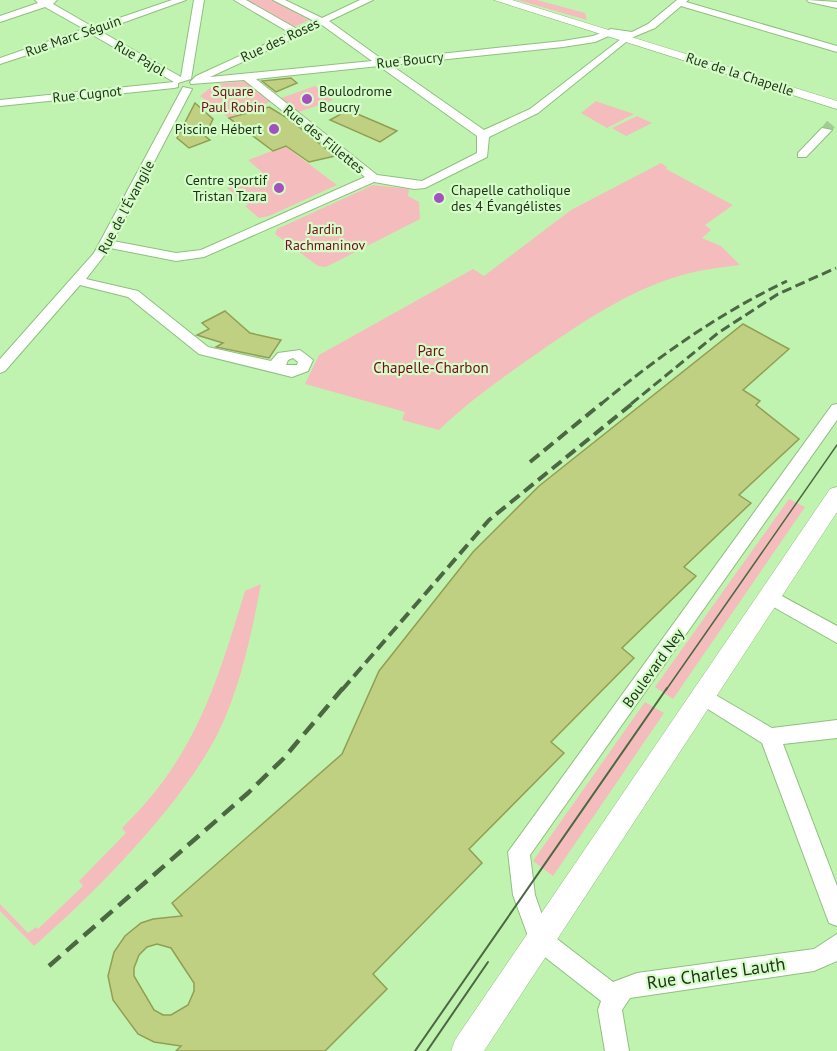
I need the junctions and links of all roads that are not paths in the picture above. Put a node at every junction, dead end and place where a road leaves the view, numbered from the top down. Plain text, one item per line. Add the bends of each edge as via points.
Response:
1 (181, 0) edge
2 (199, 0) edge
3 (239, 0) edge
4 (279, 0) edge
5 (368, 0) edge
6 (500, 0) edge
7 (812, 0) edge
8 (47, 1) edge
9 (681, 2) edge
10 (837, 5) edge
11 (0, 19) edge
12 (321, 22) junction
13 (91, 30) junction
14 (297, 33) junction
15 (623, 36) junction
16 (837, 49) edge
17 (0, 61) edge
18 (379, 63) junction
19 (247, 77) junction
20 (185, 82) junction
21 (0, 103) edge
22 (837, 105) edge
23 (831, 125) tunnel mouth
24 (483, 135) junction
25 (802, 155) dead end
26 (373, 178) junction
27 (107, 244) junction
28 (80, 281) junction
29 (0, 368) edge
30 (280, 368) dead end
31 (837, 409) edge
32 (837, 495) edge
33 (769, 596) junction
34 (837, 634) edge
35 (702, 695) junction
36 (837, 729) edge
37 (770, 737) junction
38 (837, 915) edge
39 (540, 939) junction
40 (837, 945) edge
41 (615, 997) junction
42 (466, 1051) edge
43 (617, 1051) edge

1 - 13 street, Rue Marc Séguin
2 - 20 street, Rue de l'Évangile
3 - 14 street
4 - 12 street
5 - 12 street, Rue des Roses
6 - 15 main road, Rue de la Chapelle
7 - 10 street
8 - 11 street
8 - 13 street, Rue Pajol
9 - 15 street
9 - 16 street
12 - 14 street, Rue des Roses
12 - 18 street
13 - 17 street, Rue Marc Séguin
13 - 20 street, Rue Pajol
14 - 20 street, Rue des Roses
15 - 18 street, Rue Boucry
15 - 22 main road, Rue de la Chapelle
15 - 24 street via 534,111
18 - 19 street, Rue Boucry
18 - 24 street
19 - 20 street, Rue Boucry
19 - 26 street, Rue des Fillettes
20 - 21 street, Rue Cugnot
20 - 27 street, Rue de l'Évangile
23 - 25 street
24 - 26 street via 483,155 425,184
26 - 27 street via 204,253 176,256
27 - 28 street, Rue de l'Évangile
28 - 29 street, Rue de l'Évangile
28 - 30 street via 133,294 204,351
31 - 39 street, Boulevard Ney via 519,852 524,895
32 - 33 main road
33 - 34 street
33 - 35 main road
35 - 37 street
35 - 39 main road
36 - 37 street
37 - 38 street
39 - 41 street
39 - 42 main road
40 - 41 street, Rue Charles Lauth via 826,956 814,960 637,984
41 - 43 street via 610,1010

